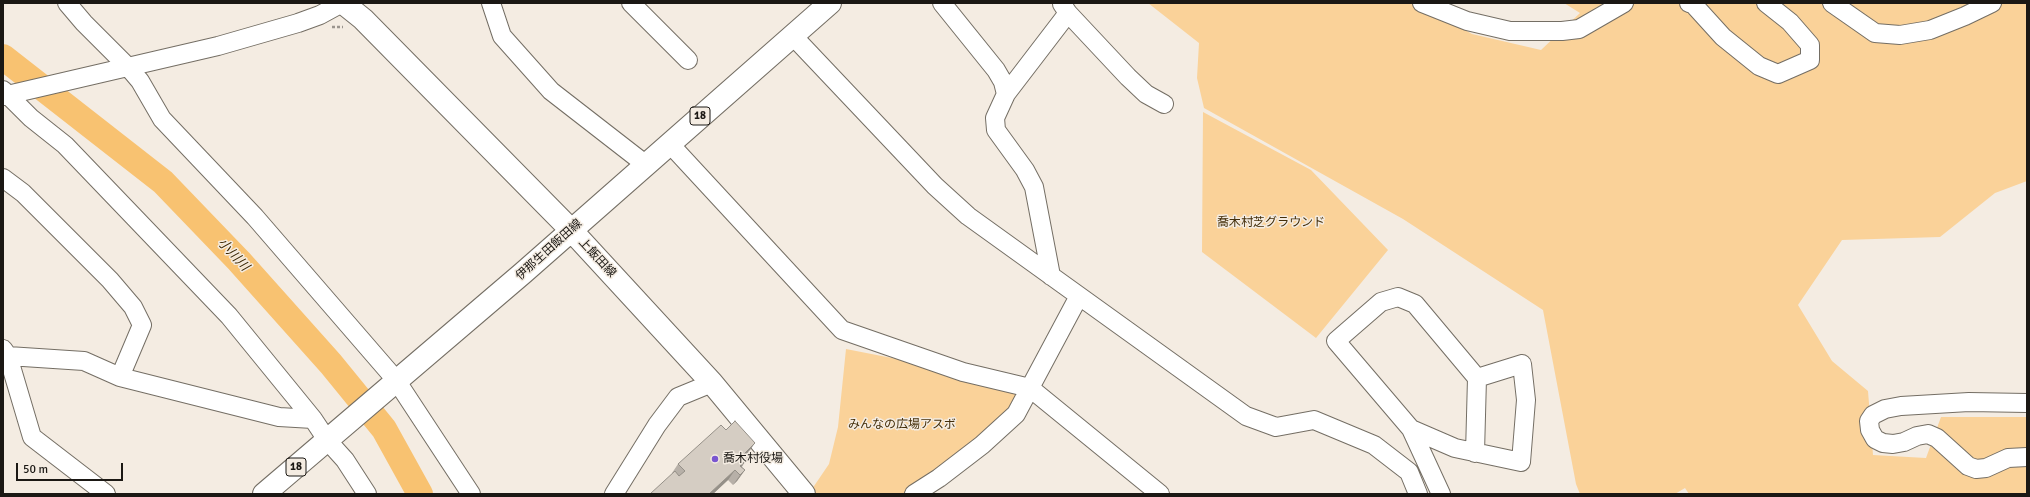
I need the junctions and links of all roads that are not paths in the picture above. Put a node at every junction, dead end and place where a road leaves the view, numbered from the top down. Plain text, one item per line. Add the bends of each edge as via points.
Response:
1 (67, 3) edge
2 (342, 3) edge
3 (491, 3) edge
4 (631, 3) edge
5 (830, 3) edge
6 (942, 3) edge
7 (1422, 3) edge
8 (1624, 3) edge
9 (1689, 3) edge
10 (1766, 3) edge
11 (1832, 3) edge
12 (1992, 3) edge
13 (1065, 8) edge
14 (792, 35) junction
15 (688, 60) dead end
16 (126, 68) junction
17 (6, 94) edge
18 (1006, 94) junction
19 (1164, 104) dead end
20 (669, 143) junction
21 (644, 164) junction
22 (3, 178) edge
23 (571, 230) junction
24 (1051, 276) junction
25 (1079, 296) junction
26 (5, 352) edge
27 (120, 377) junction
28 (1477, 378) junction
29 (394, 382) junction
30 (712, 383) junction
31 (1030, 388) junction
32 (2027, 403) edge
33 (313, 419) junction
34 (1411, 429) junction
35 (332, 441) junction
36 (1475, 453) junction
37 (2027, 457) edge
38 (106, 494) edge
39 (264, 494) edge
40 (366, 494) edge
41 (471, 494) edge
42 (614, 494) edge
43 (804, 494) edge
44 (914, 494) edge
45 (1160, 494) edge
46 (1414, 494) edge
47 (1441, 494) edge

1 - 16 street
2 - 16 street via 320,15 272,32
2 - 23 main road, 上飯田線 via 363,19
3 - 21 street via 502,36 551,90
4 - 15 street
5 - 14 main road, 伊那生田飯田線 / 18
6 - 18 street via 996,70
7 - 8 street via 1467,21 1510,31 1562,31 1579,28
9 - 10 street via 1693,4 1723,37 1759,66 1778,74 1810,60 1810,45 1790,22
11 - 12 street via 1875,32 1900,35 1930,30
13 - 18 street
13 - 19 street via 1128,77 1146,94
14 - 20 main road, 伊那生田飯田線 / 18
14 - 24 street via 934,186 968,216
16 - 17 street
16 - 29 street via 140,81 162,119 255,217
17 - 33 street via 65,145 229,316
18 - 24 street via 994,118 996,130 1034,187
20 - 21 main road, 伊那生田飯田線 / 18
20 - 31 street via 842,330 963,372
21 - 23 main road, 伊那生田飯田線 / 18
22 - 27 street via 23,193 105,275 133,307 142,326
23 - 29 main road, 伊那生田飯田線 / 18
23 - 30 main road, 上飯田線
24 - 25 street
25 - 31 street
25 - 46 street via 1246,416 1276,427 1314,420 1374,445 1408,472
26 - 27 street via 84,361
26 - 38 street via 32,437
27 - 33 street via 279,417
28 - 34 street via 1416,304 1398,297 1381,302 1336,341
28 - 36 street
28 - 36 street via 1522,364 1526,400 1521,462
29 - 35 main road, 伊那生田飯田線 / 18
29 - 41 street
30 - 42 street via 678,397 657,425
30 - 43 main road, 上飯田線
31 - 44 street via 1016,414 982,445
31 - 45 street
32 - 37 street via 1969,402 1901,406 1885,408 1873,415 1869,421 1875,439 1883,443 1893,444 1928,434 1937,438 1968,466 1976,469 1986,468 2008,458
33 - 35 street
34 - 36 street via 1455,448
34 - 47 street
35 - 39 main road, 伊那生田飯田線 / 18
35 - 40 street

